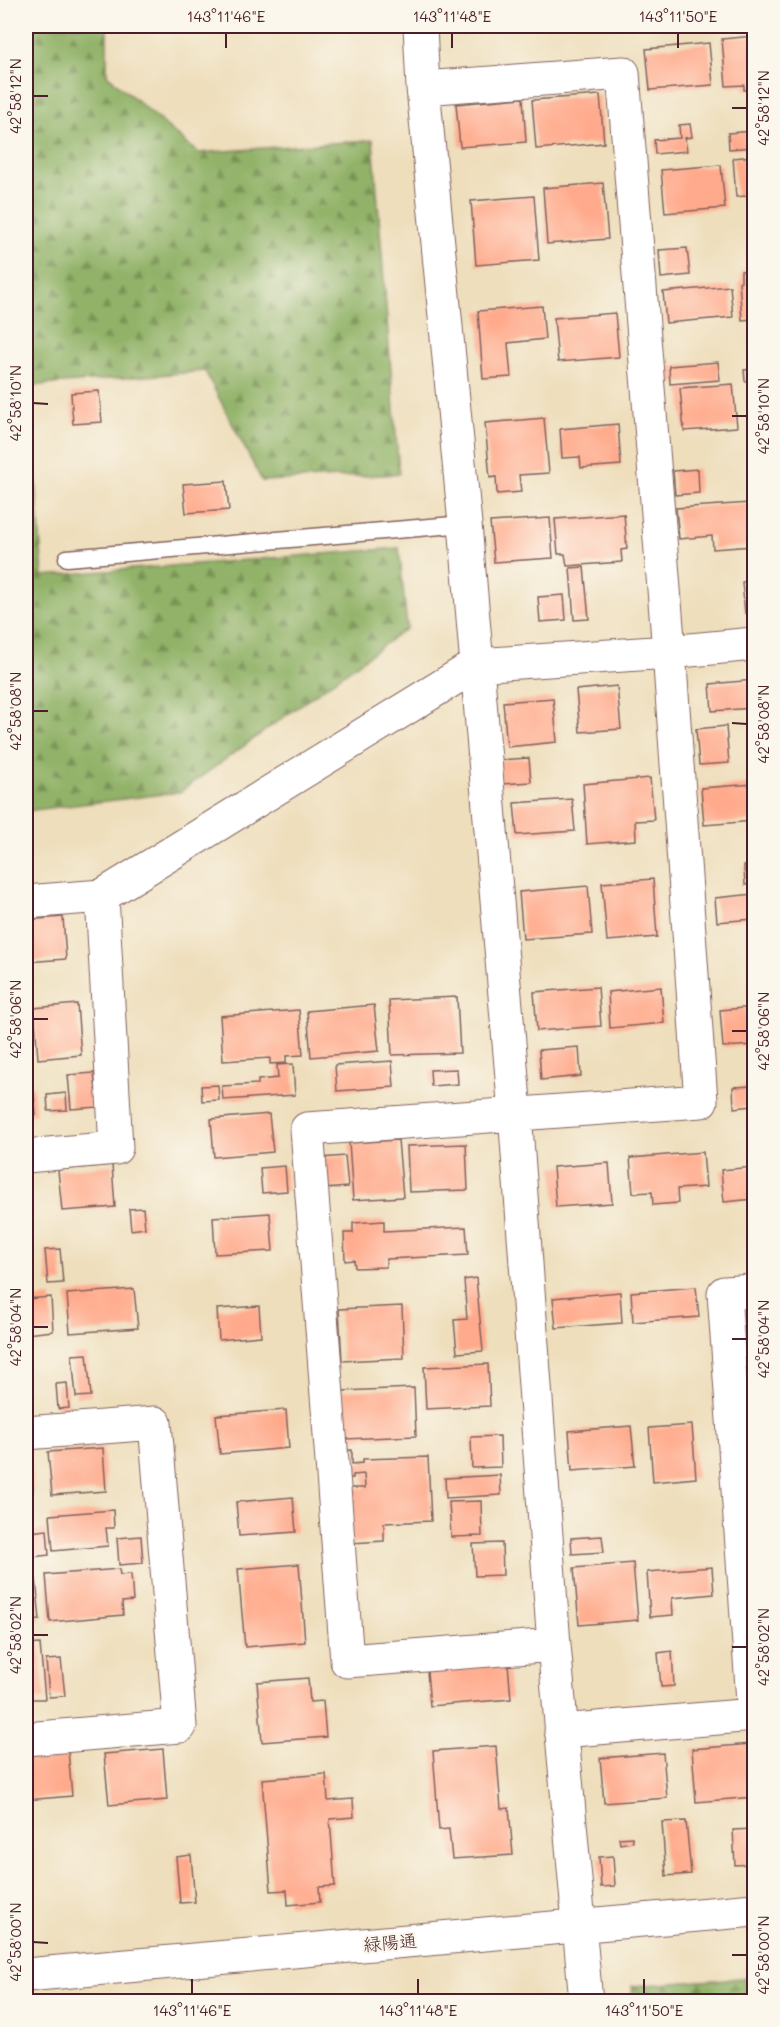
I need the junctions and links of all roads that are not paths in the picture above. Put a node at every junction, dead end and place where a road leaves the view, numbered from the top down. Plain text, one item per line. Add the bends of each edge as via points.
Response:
1 (420, 26) edge
2 (423, 88) junction
3 (465, 524) junction
4 (67, 558) dead end
5 (754, 644) edge
6 (669, 652) junction
7 (476, 665) junction
8 (102, 896) junction
9 (26, 902) edge
10 (515, 1113) junction
11 (26, 1156) edge
12 (754, 1291) edge
13 (26, 1433) edge
14 (554, 1646) junction
15 (754, 1715) edge
16 (561, 1731) junction
17 (26, 1738) edge
18 (754, 1910) edge
19 (580, 1924) junction
20 (26, 1974) edge
21 (586, 2001) edge

1 - 2 street
2 - 3 street
2 - 6 street via 623,73
3 - 4 lane
3 - 7 street
5 - 6 street
6 - 7 street
6 - 10 street via 701,1101
7 - 8 street
7 - 10 street
8 - 9 street
8 - 11 street via 116,1148
10 - 14 street
10 - 14 street via 307,1129 347,1661
12 - 15 street via 724,1293
13 - 17 street via 155,1423 180,1726
14 - 16 street
15 - 16 street
16 - 19 street
18 - 19 street, 緑陽通
19 - 20 street, 緑陽通
19 - 21 street

